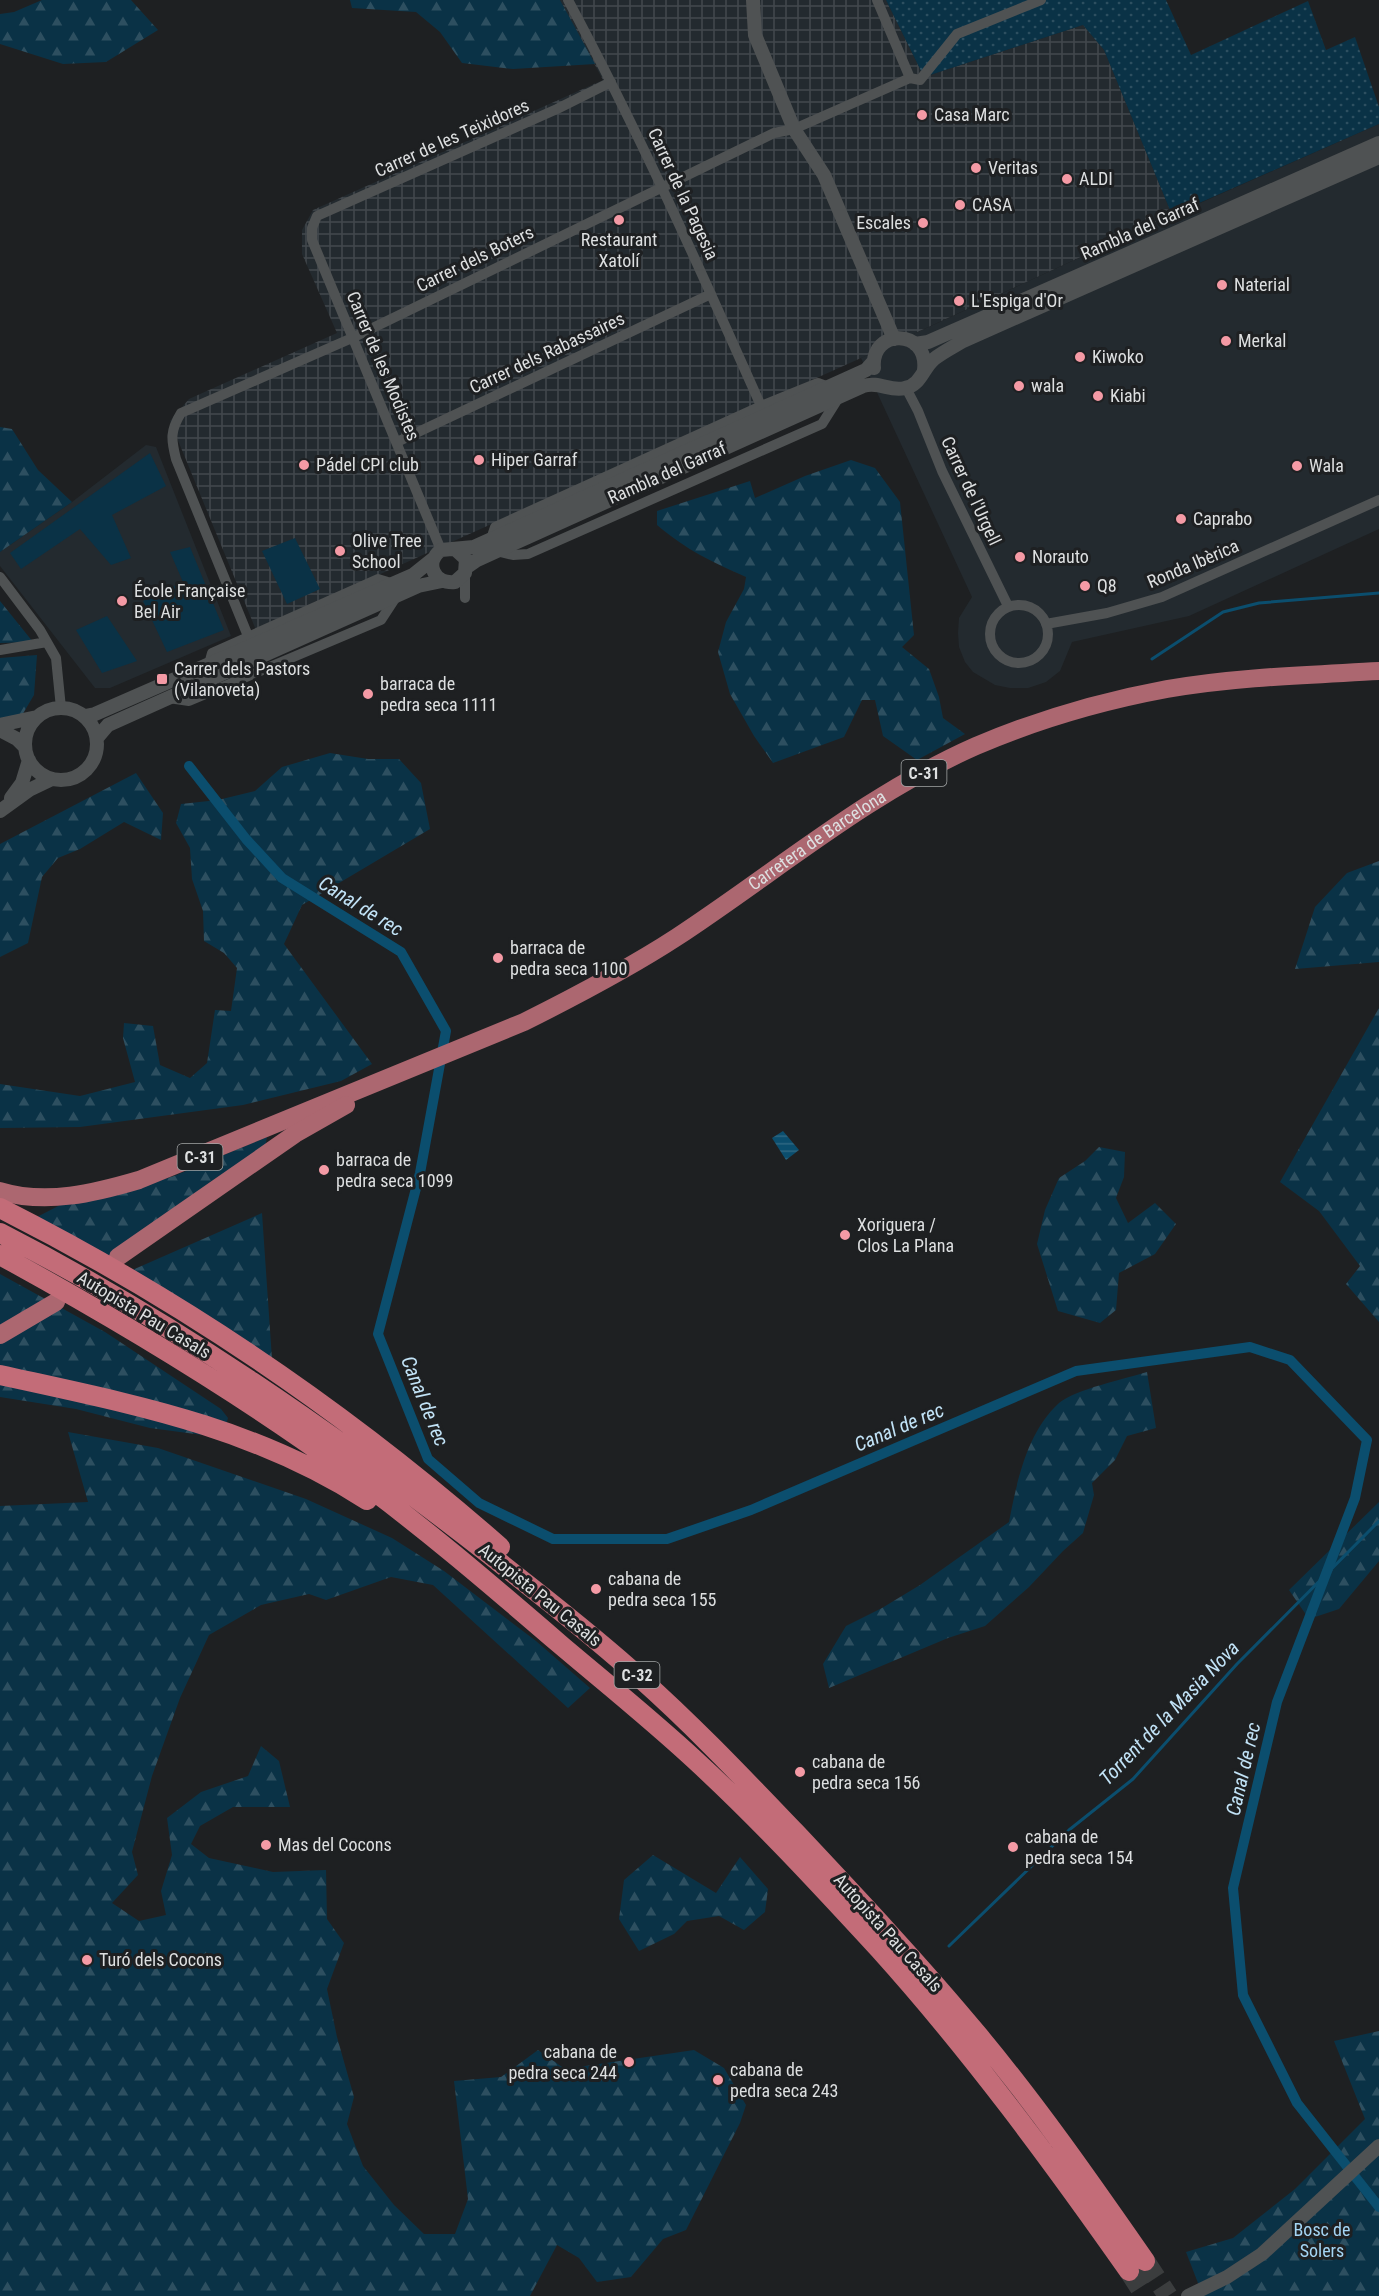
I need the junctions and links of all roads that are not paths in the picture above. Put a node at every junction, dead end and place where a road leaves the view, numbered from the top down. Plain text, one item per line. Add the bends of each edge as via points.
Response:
1 (568, 0) edge
2 (753, 0) edge
3 (877, 0) edge
4 (1041, 0) edge
5 (910, 78) junction
6 (611, 82) junction
7 (794, 129) junction
8 (1379, 154) edge
9 (662, 186) junction
10 (312, 228) joint
11 (711, 294) junction
12 (352, 338) junction
13 (894, 339) junction
14 (915, 344) junction
15 (874, 361) junction
16 (924, 370) junction
17 (887, 386) junction
18 (906, 388) junction
19 (834, 392) junction
20 (761, 406) junction
21 (396, 441) junction
22 (1379, 500) edge
23 (494, 545) junction
24 (443, 553) junction
25 (466, 570) junction
26 (0, 577) edge
27 (445, 582) junction
28 (393, 590) junction
29 (1008, 606) junction
30 (1046, 624) junction
31 (248, 636) junction
32 (47, 642) junction
33 (0, 650) edge
34 (209, 664) junction
35 (1379, 670) edge
36 (61, 708) junction
37 (90, 715) junction
38 (37, 717) junction
39 (0, 725) edge
40 (0, 730) edge
41 (97, 738) junction
42 (27, 754) junction
43 (52, 778) junction
44 (1, 810) edge
45 (391, 1078) junction
46 (0, 1191) edge
47 (0, 1208) edge
48 (0, 1233) edge
49 (0, 1255) edge
50 (118, 1257) dead end
51 (56, 1302) dead end
52 (0, 1335) edge
53 (0, 1375) edge
54 (481, 1576) junction
55 (574, 1620) junction
56 (1379, 2146) edge
57 (1188, 2296) edge

1 - 6 street, Carrer de la Pagesia
2 - 7 street via 755,35
3 - 5 street
4 - 5 street, Carrer dels Boters via 957,34 920,80
5 - 7 street, Carrer dels Boters
6 - 9 street, Carrer de la Pagesia
6 - 10 street, Carrer de les Teixidores via 317,216
7 - 9 street, Carrer dels Boters via 774,134
7 - 13 street via 824,175
8 - 14 street, Rambla del Garraf via 928,342
8 - 16 street, Rambla del Garraf via 963,341 933,359
9 - 11 street, Carrer de la Pagesia
9 - 12 street, Carrer dels Boters
10 - 12 street, Carrer de les Modistes via 312,240
11 - 20 street, Carrer de la Pagesia
11 - 21 street, Carrer dels Rabassaires
12 - 21 street, Carrer de les Modistes
12 - 31 street, Carrer dels Boters via 181,413 175,423 171,439 176,459
13 - 14 street via 904,338
13 - 15 street, Rambla del Garraf via 881,346
14 - 16 street via 924,357
15 - 17 street via 876,374
15 - 19 street, Rambla del Garraf
16 - 18 street, Rambla del Garraf
17 - 18 street, Rambla del Garraf
17 - 19 street, Rambla del Garraf via 873,383
18 - 29 street, Carrer de l'Urgell
19 - 20 street, Rambla del Garraf via 818,383
19 - 23 street, Rambla del Garraf
19 - 23 street, Rambla del Garraf via 822,424 811,429 528,554 513,555
20 - 23 street, Rambla del Garraf via 495,527
21 - 24 street, Carrer de les Modistes
22 - 30 street, Ronda Ibèrica via 1162,597 1107,613
23 - 24 street, Rambla del Garraf
23 - 25 street, Rambla del Garraf
24 - 25 street via 463,554
24 - 27 street via 432,569
24 - 28 street, Rambla del Garraf
25 - 27 street via 460,579
26 - 32 street
27 - 28 street, Rambla del Garraf
28 - 31 street, Rambla del Garraf via 378,579
28 - 34 street, Rambla del Garraf
28 - 41 street, Rambla del Garraf via 108,725
29 - 30 street via 1035,609
29 - 30 street via 993,619 989,638 992,647 1006,660 1025,662 1042,652 1048,634
31 - 34 street, Rambla del Garraf via 212,653
32 - 33 street
32 - 36 street via 56,658
34 - 37 street, Rambla del Garraf
35 - 45 highway, Carretera de Barcelona / C-31 via 1169,689 1063,714 976,746 829,830 631,965 524,1022
36 - 37 street
36 - 38 street
37 - 41 street
38 - 39 street
38 - 42 street via 28,731
40 - 42 street via 16,739
41 - 43 street via 95,757 87,769 71,778
42 - 43 street via 37,770
42 - 44 street via 22,783
43 - 44 street
45 - 46 highway, C-31 via 119,1186 80,1195 27,1196
45 - 50 highway, C-31 via 295,1134
47 - 55 highway via 152,1293 318,1402 455,1508 551,1593
48 - 55 highway, Autopista Pau Casals / C-32 via 138,1310 288,1405 424,1503
49 - 54 highway, Autopista Pau Casals / C-32 via 127,1327 278,1423 399,1510
51 - 52 highway
53 - 54 highway via 167,1413 268,1447 346,1487 457,1565
54 - 55 highway, Autopista Pau Casals / C-32 via 737,1799 880,1951 1137,2266 1070,2154 981,2038 896,1938 741,1776
56 - 57 street via 1262,2254

